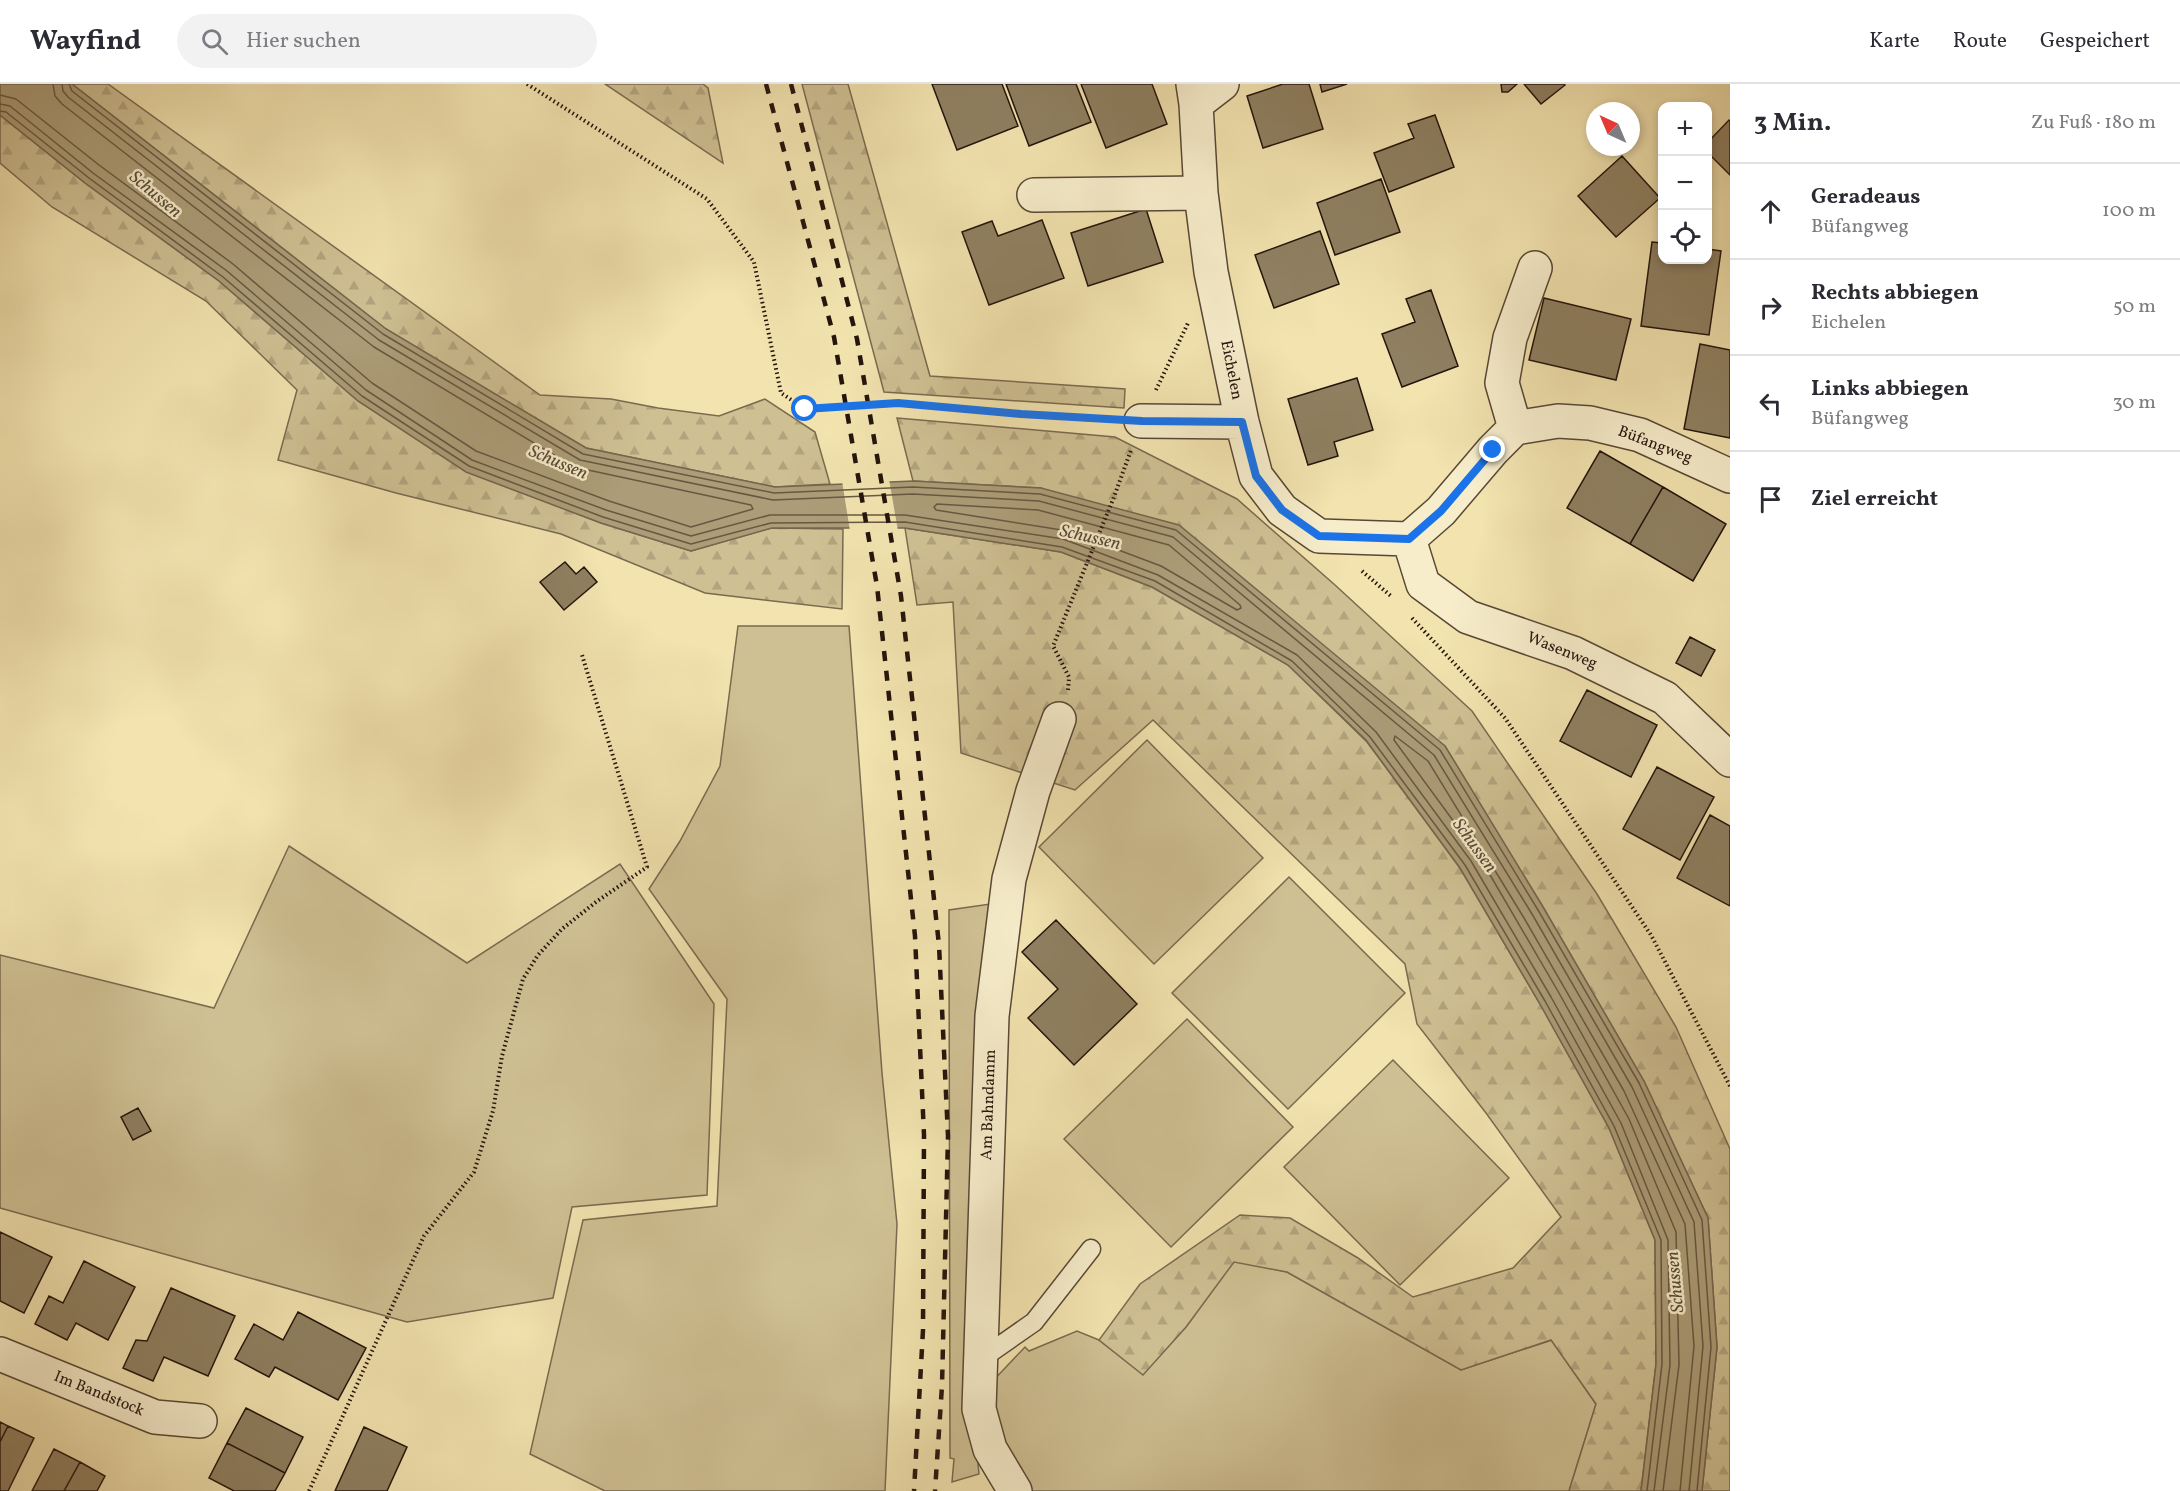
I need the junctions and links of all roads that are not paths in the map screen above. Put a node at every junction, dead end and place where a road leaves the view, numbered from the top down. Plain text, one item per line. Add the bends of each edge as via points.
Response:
1 (1222, 84) edge
2 (1194, 94) edge
3 (1201, 193) junction
4 (1034, 195) dead end
5 (1535, 268) dead end
6 (1142, 421) road end
7 (1242, 422) junction
8 (1515, 428) junction
9 (1730, 476) edge
10 (1409, 539) junction
11 (1059, 720) road end
12 (1730, 760) edge
13 (1091, 1249) dead end
14 (0, 1354) edge
15 (981, 1359) junction
16 (201, 1421) dead end
17 (1015, 1491) edge

1 - 2 street, Eichelen
2 - 3 street, Eichelen
3 - 4 street
3 - 7 street, Eichelen via 1212,272
5 - 8 street via 1510,338 1502,383
6 - 7 street
7 - 10 street, Eichelen via 1256,476 1282,510 1319,536
8 - 9 street, Büfangweg via 1558,421 1590,423 1640,435
8 - 10 street via 1441,511
10 - 12 street, Wasenweg via 1423,584 1468,617 1573,653 1665,698
11 - 15 street, Am Bahndamm via 1033,791 1009,879 992,1016
13 - 15 lane via 1034,1322
14 - 16 street, Im Bandstock via 155,1417
15 - 17 street, Am Bahndamm via 979,1409 990,1449

